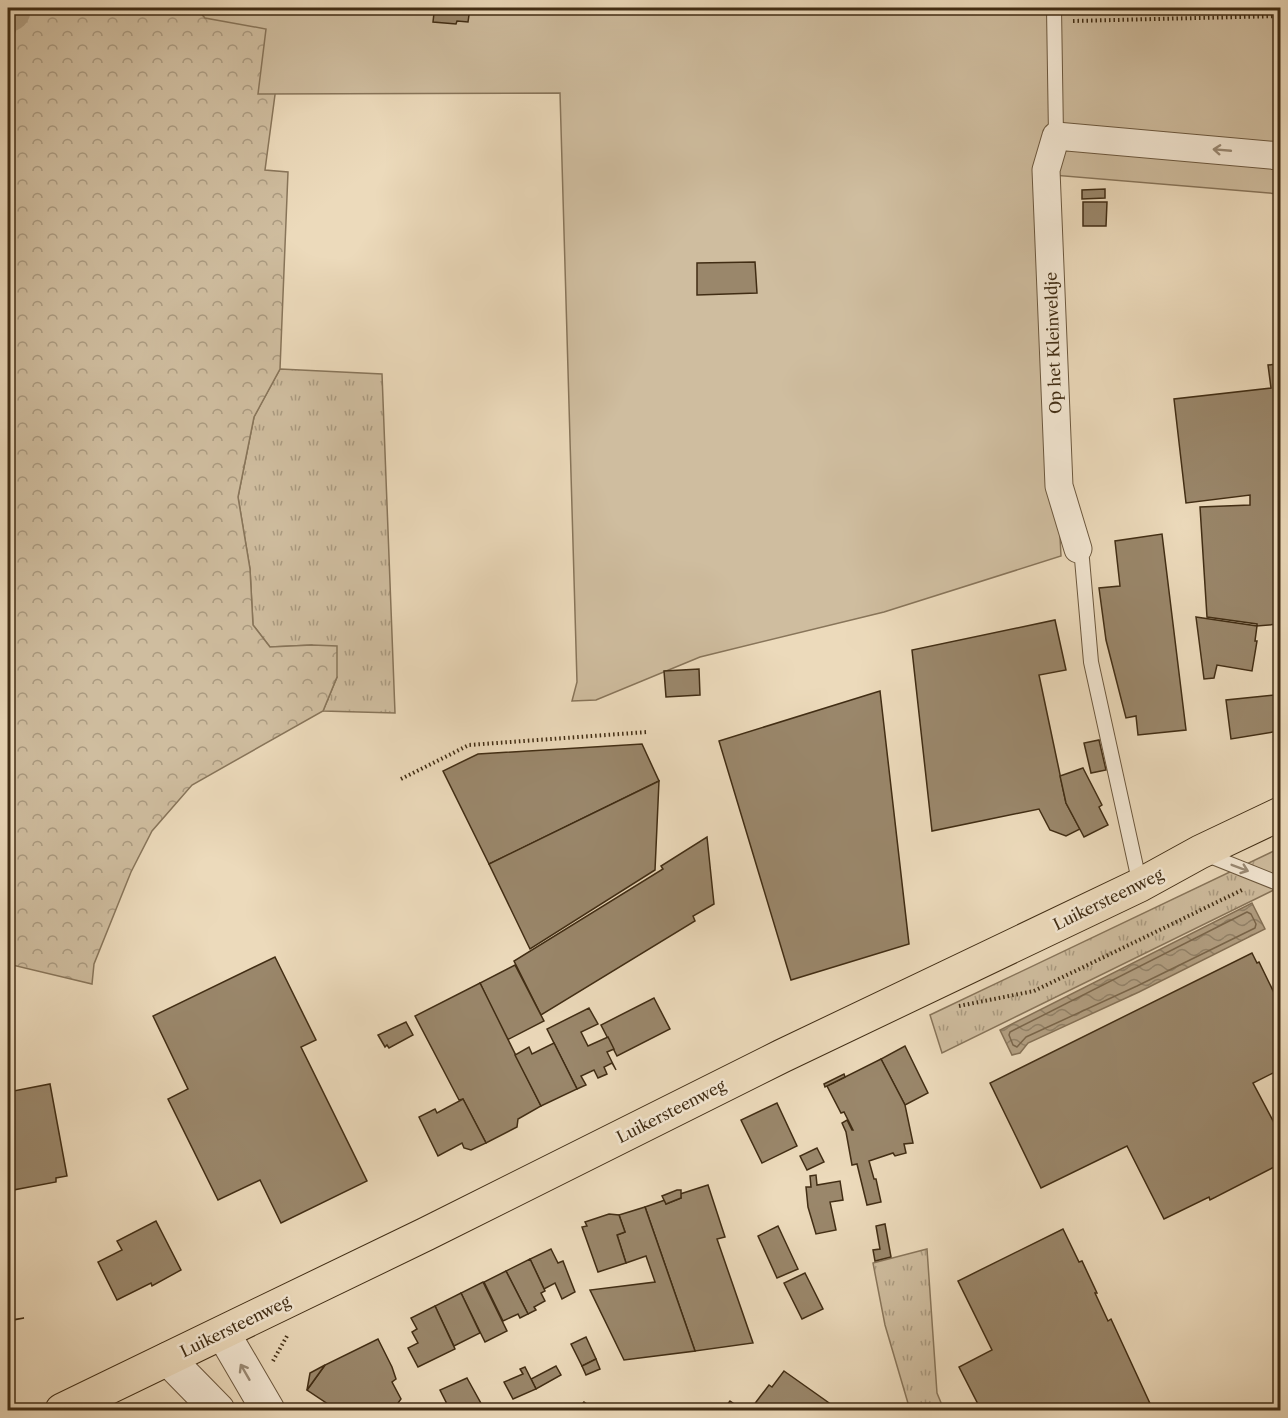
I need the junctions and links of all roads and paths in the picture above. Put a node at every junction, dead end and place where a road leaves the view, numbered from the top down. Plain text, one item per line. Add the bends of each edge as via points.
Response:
1 (1054, 15) edge
2 (1281, 16) edge
3 (1056, 136) junction
4 (1281, 156) edge
5 (1080, 554) joint
6 (647, 732) dead end
7 (401, 779) dead end
8 (1281, 814) edge
9 (1200, 852) junction
10 (1281, 884) edge
11 (1140, 885) junction
12 (1211, 906) dead end
13 (951, 1008) dead end
14 (223, 1333) junction
15 (168, 1359) junction
16 (62, 1410) edge
17 (218, 1410) edge
18 (268, 1410) edge

1 - 2 path
1 - 3 lane, Op het Kleinveldje
4 -> 3 street
3 - 5 street, Op het Kleinveldje via 1046,170 1059,486
5 - 11 lane, Op het Kleinveldje via 1091,662
6 - 7 path via 469,745
8 - 9 main road, Luikersteenweg
9 -> 10 lane
9 - 11 main road, Luikersteenweg
11 - 14 main road, Luikersteenweg via 792,1051
12 - 13 path via 1034,991
14 - 15 main road, Luikersteenweg
18 -> 14 street
15 - 16 main road, Luikersteenweg
15 - 17 street

